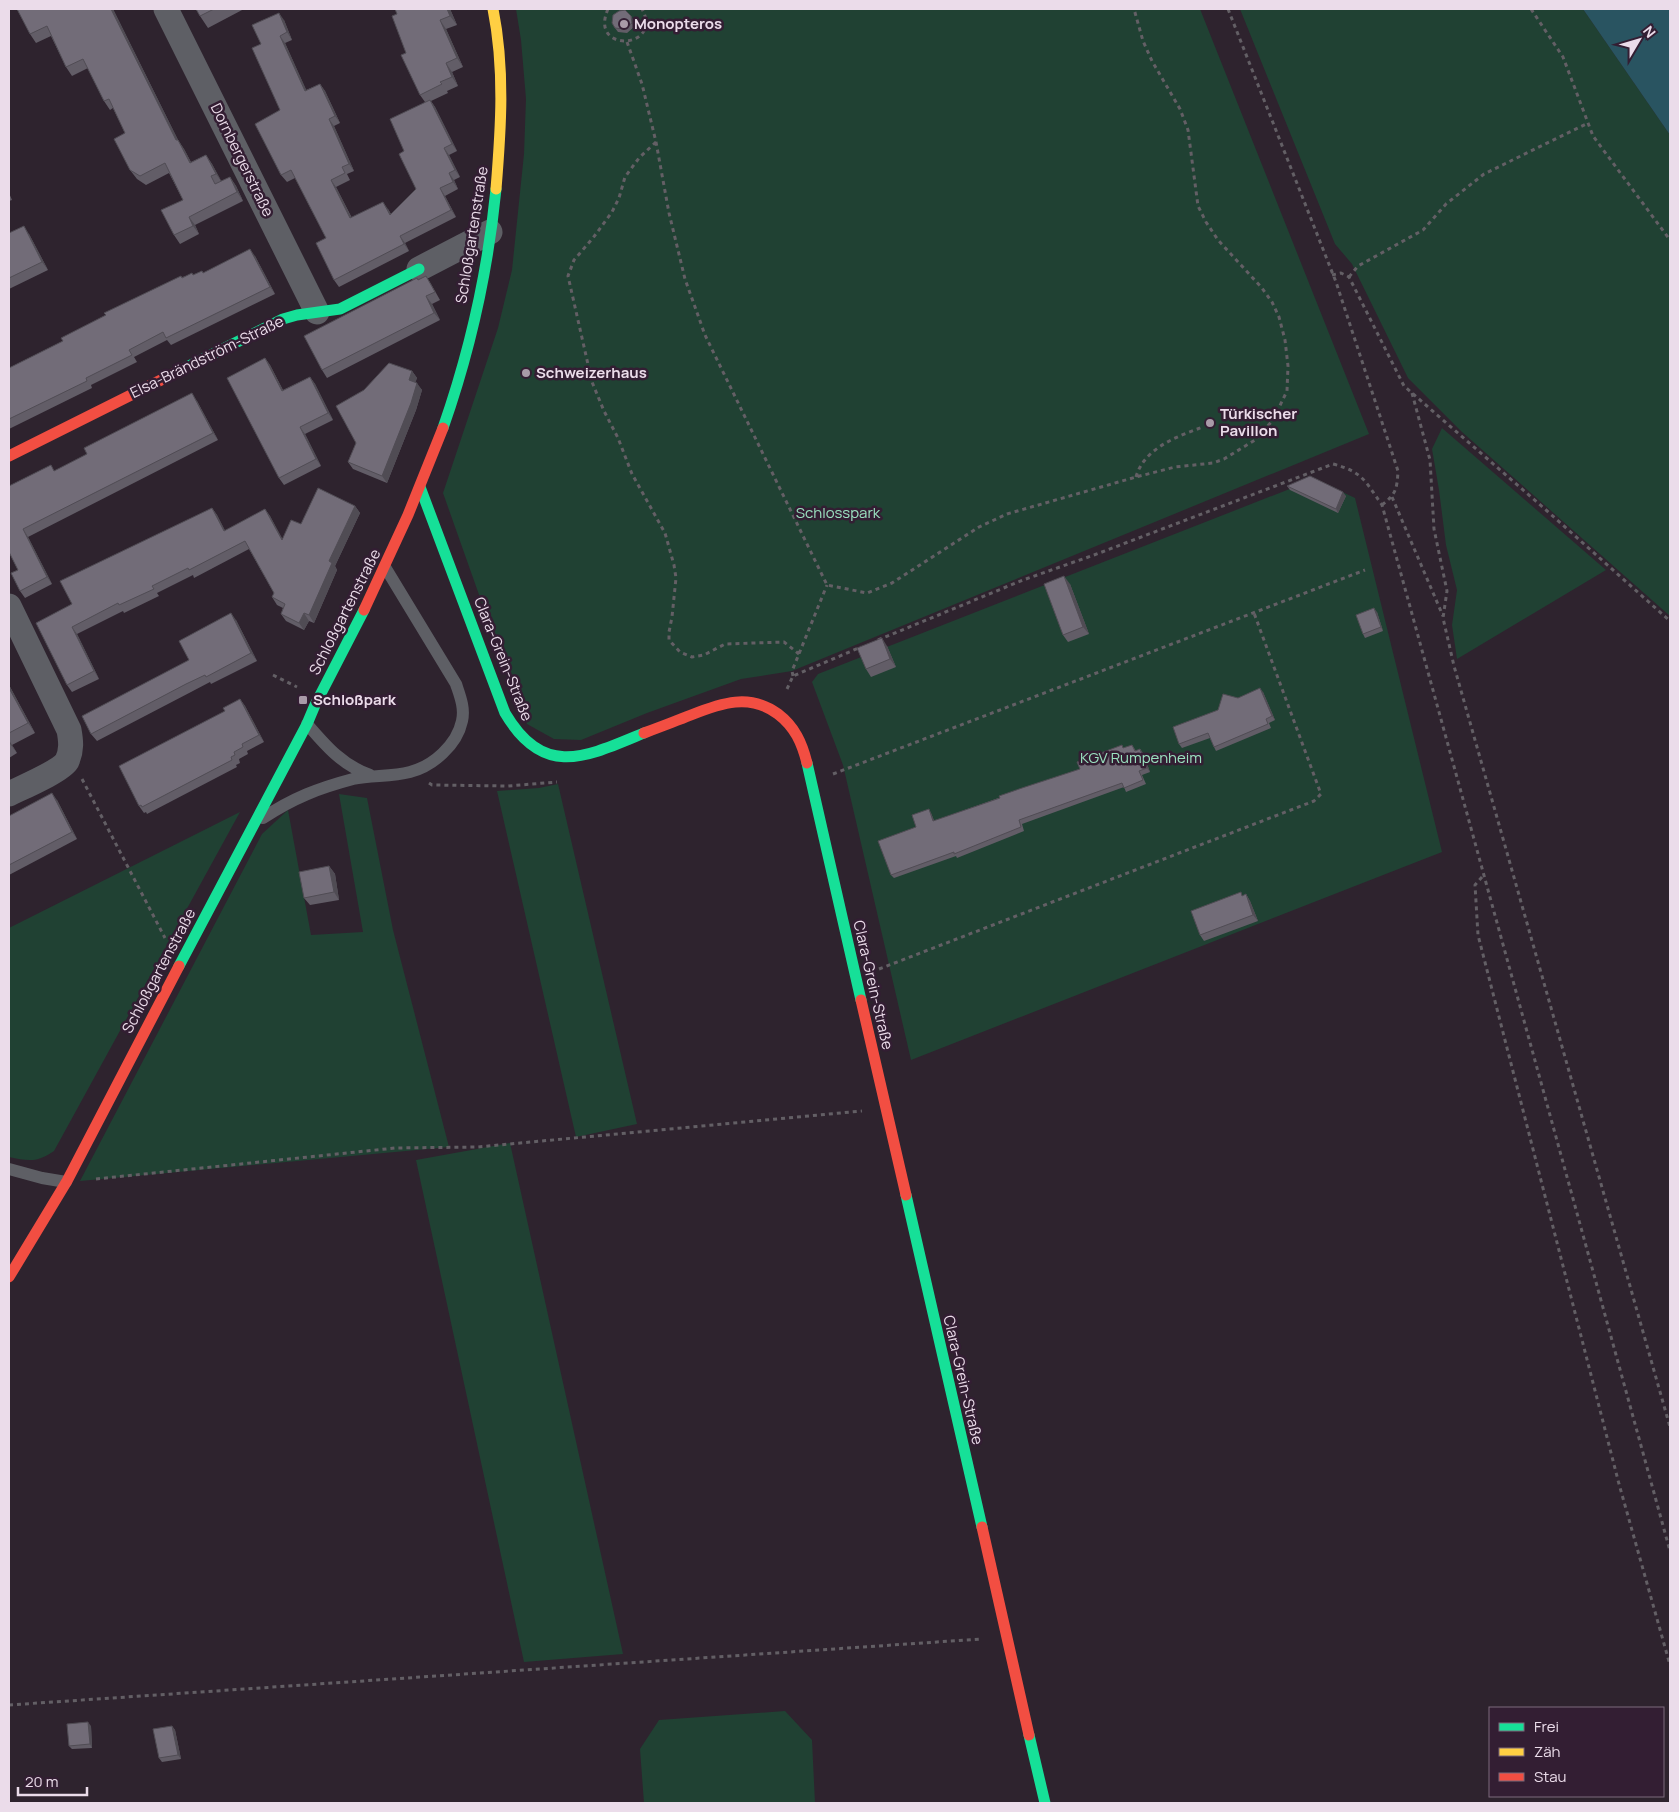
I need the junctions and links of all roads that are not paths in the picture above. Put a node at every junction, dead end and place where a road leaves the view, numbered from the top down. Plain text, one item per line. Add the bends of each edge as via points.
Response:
1 (166, 9) edge
2 (494, 9) edge
3 (490, 232) junction
4 (419, 269) joint
5 (317, 312) junction
6 (9, 456) edge
7 (420, 487) junction
8 (385, 567) junction
9 (9, 606) edge
10 (307, 724) junction
11 (372, 776) junction
12 (9, 794) edge
13 (253, 826) junction
14 (9, 1169) edge
15 (66, 1182) junction
16 (9, 1278) edge
17 (1045, 1803) edge

1 - 5 street, Dornbergerstraße
2 - 3 street, Schloßgartenstraße via 500,46 501,115
3 - 4 street, Elsa-Brändström-Straße
3 - 7 street, Schloßgartenstraße via 466,350 436,449
4 - 5 street, Elsa-Brändström-Straße via 341,308
5 - 6 street, Elsa-Brändström-Straße via 299,313 283,319
7 - 8 street, Schloßgartenstraße
7 - 17 street, Clara-Grein-Straße via 506,713 521,738 535,750 573,757 605,749 728,703 747,701 766,706 781,717 794,730 801,744
8 - 10 street, Schloßgartenstraße
8 - 11 lane via 456,684 463,711 457,735 432,762 408,773
9 - 12 street via 69,730 72,743 66,762
10 - 11 lane via 343,762
10 - 13 street, Schloßgartenstraße
11 - 13 lane via 296,798
13 - 15 street, Schloßgartenstraße
14 - 15 lane
15 - 16 street, Schloßgartenstraße

